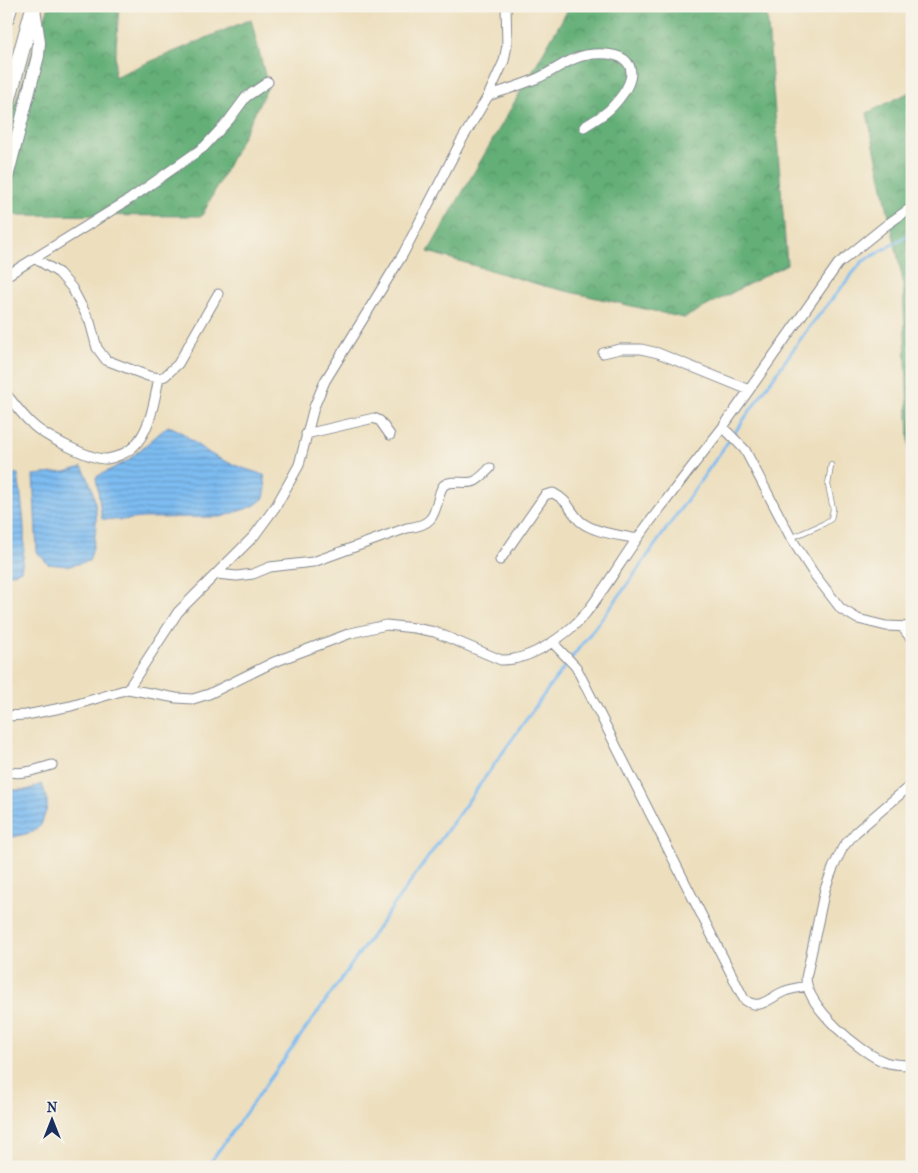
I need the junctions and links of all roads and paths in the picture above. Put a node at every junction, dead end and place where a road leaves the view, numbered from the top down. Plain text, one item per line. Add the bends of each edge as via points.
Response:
1 (10, 6) edge
2 (506, 6) edge
3 (910, 6) edge
4 (34, 7) edge
5 (912, 11) edge
6 (6, 19) edge
7 (268, 82) dead end
8 (488, 96) junction
9 (6, 107) edge
10 (584, 127) dead end
11 (6, 181) edge
12 (912, 208) edge
13 (36, 259) junction
14 (6, 276) edge
15 (218, 294) dead end
16 (603, 354) dead end
17 (158, 378) junction
18 (749, 390) junction
19 (7, 395) edge
20 (725, 429) junction
21 (306, 434) junction
22 (390, 435) dead end
23 (832, 465) dead end
24 (490, 468) dead end
25 (791, 538) junction
26 (637, 539) junction
27 (500, 560) dead end
28 (216, 574) junction
29 (907, 627) edge
30 (912, 640) edge
31 (553, 642) junction
32 (128, 689) junction
33 (6, 716) edge
34 (52, 765) dead end
35 (6, 771) edge
36 (912, 784) edge
37 (806, 986) junction
38 (912, 1065) edge

1 - 6 highway
2 - 8 street via 504,61
3 - 5 street
4 - 9 highway
4 - 11 street via 38,56
7 - 13 street via 246,96 204,147
8 - 10 street via 538,78 584,55 604,54 627,61 632,74 629,83 611,108
8 - 21 street via 403,254 324,381
12 - 18 street via 838,264
13 - 14 street
13 - 17 street via 59,272 72,288 90,322 97,348 106,360
15 - 17 street via 178,364 166,376
16 - 18 street via 620,349 658,353
17 - 19 street via 151,417 141,436 132,448 106,459 56,442 32,425
18 - 20 street
20 - 25 street via 740,443
20 - 26 street
21 - 22 street via 374,418
21 - 28 street via 299,465 276,506 254,536
23 - 25 lane via 828,478 833,509 830,519
24 - 28 street via 474,482 444,486 435,513 419,526 313,562 270,567 237,576
25 - 29 street via 841,609 858,619
26 - 27 street via 586,525 563,498 553,493 545,495
26 - 31 street via 584,615
28 - 32 street via 178,612
29 - 30 street
31 - 32 street via 524,657 501,660 435,632 386,625 351,633 274,662 209,694 193,698
31 - 37 street via 576,667 744,999 750,1004 758,1004 789,989
32 - 33 street via 71,706
34 - 35 street via 31,771
36 - 37 street via 843,847 825,889 806,970
37 - 38 street via 821,1011 856,1044 884,1061

